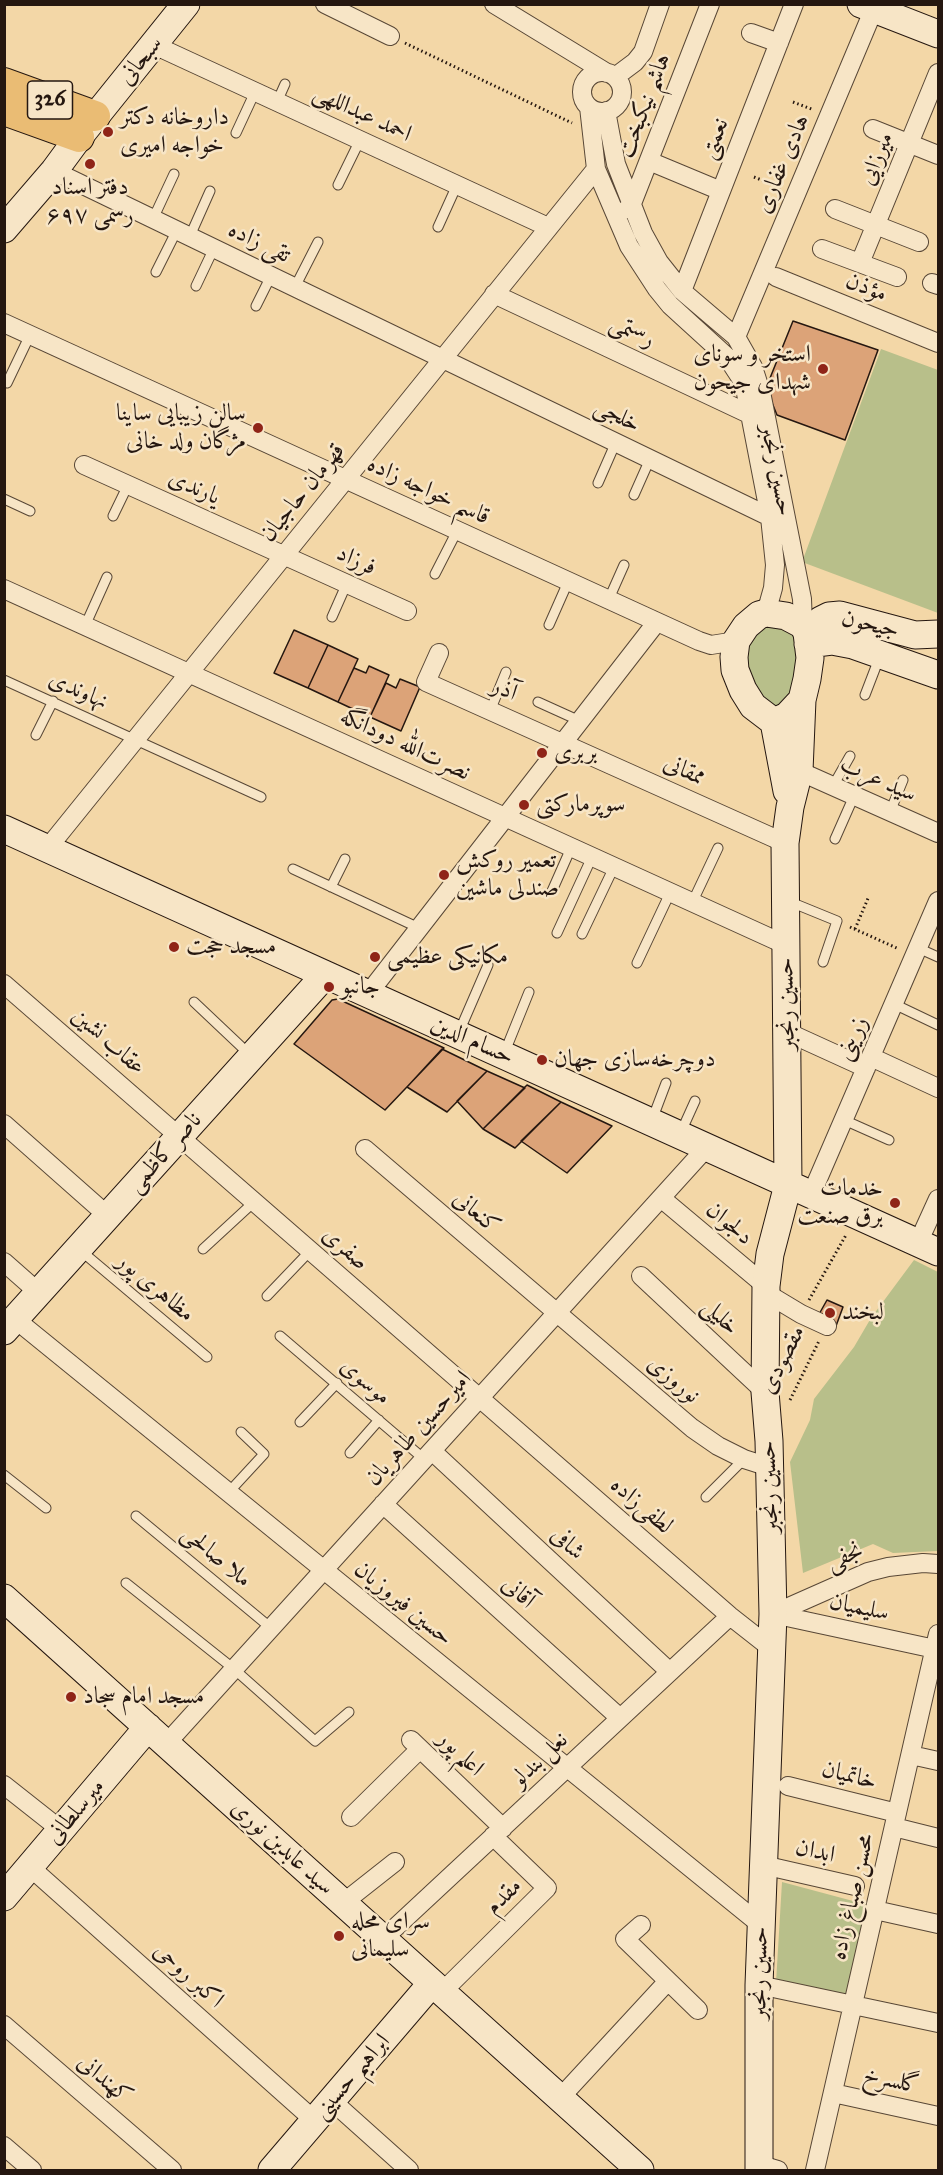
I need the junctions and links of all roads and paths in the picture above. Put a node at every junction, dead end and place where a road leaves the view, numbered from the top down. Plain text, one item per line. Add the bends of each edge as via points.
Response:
1 (186, 4) edge
2 (325, 4) edge
3 (494, 4) edge
4 (660, 4) edge
5 (710, 4) edge
6 (794, 4) edge
7 (870, 6) edge
8 (523, 12) edge
9 (752, 33) dead end
10 (939, 34) edge
11 (390, 36) joint
12 (779, 43) junction
13 (154, 45) junction
14 (939, 73) edge
15 (611, 75) junction
16 (4, 83) edge
17 (285, 84) dead end
18 (255, 92) junction
19 (277, 102) junction
20 (598, 109) junction
21 (4, 110) edge
22 (87, 127) junction
23 (873, 129) dead end
24 (236, 133) dead end
25 (592, 133) junction
26 (360, 140) junction
27 (909, 144) junction
28 (939, 155) edge
29 (649, 161) junction
30 (596, 169) junction
31 (54, 171) junction
32 (174, 174) dead end
33 (754, 177) dead end
34 (338, 185) dead end
35 (457, 185) junction
36 (210, 191) dead end
37 (721, 191) junction
38 (796, 195) junction
39 (632, 206) junction
40 (835, 209) dead end
41 (616, 218) junction
42 (153, 219) junction
43 (876, 225) junction
44 (438, 227) dead end
45 (548, 227) junction
46 (4, 229) edge
47 (183, 233) junction
48 (318, 242) dead end
49 (919, 242) dead end
50 (214, 248) junction
51 (822, 249) dead end
52 (860, 263) junction
53 (156, 272) dead end
54 (271, 276) junction
55 (776, 277) dead end
56 (897, 277) dead end
57 (196, 286) dead end
58 (295, 287) junction
59 (682, 291) junction
60 (494, 294) junction
61 (256, 306) dead end
62 (4, 323) edge
63 (30, 335) junction
64 (736, 337) junction
65 (939, 343) edge
66 (443, 359) junction
67 (8, 383) dead end
68 (749, 414) junction
69 (616, 442) junction
70 (650, 459) junction
71 (84, 465) dead end
72 (345, 479) junction
73 (598, 483) dead end
74 (128, 485) junction
75 (634, 495) dead end
76 (4, 500) edge
77 (30, 511) dead end
78 (113, 516) dead end
79 (770, 517) junction
80 (457, 531) junction
81 (284, 554) junction
82 (624, 565) dead end
83 (435, 574) dead end
84 (107, 577) dead end
85 (568, 582) junction
86 (347, 583) junction
87 (4, 590) edge
88 (608, 601) junction
89 (407, 611) dead end
90 (766, 613) junction
91 (332, 617) dead end
92 (656, 623) junction
93 (549, 625) dead end
94 (85, 626) junction
95 (806, 634) junction
96 (939, 634) edge
97 (736, 641) junction
98 (440, 653) dead end
99 (881, 654) junction
100 (506, 672) dead end
101 (189, 673) junction
102 (939, 675) edge
103 (4, 680) edge
104 (865, 694) dead end
105 (802, 700) junction
106 (52, 701) junction
107 (538, 702) dead end
108 (490, 711) junction
109 (580, 721) junction
110 (774, 722) junction
111 (36, 735) dead end
112 (135, 739) junction
113 (564, 742) junction
114 (850, 756) dead end
115 (799, 771) junction
116 (903, 780) dead end
117 (833, 786) junction
118 (854, 796) junction
119 (261, 797) dead end
120 (790, 807) junction
121 (890, 812) junction
122 (505, 817) junction
123 (4, 830) edge
124 (939, 833) edge
125 (835, 839) dead end
126 (785, 843) junction
127 (571, 848) junction
128 (718, 848) dead end
129 (47, 849) junction
130 (592, 857) junction
131 (345, 859) dead end
132 (614, 867) junction
133 (293, 869) dead end
134 (331, 887) junction
135 (552, 891) dead end
136 (670, 892) junction
137 (869, 896) dead end
138 (784, 900) junction
139 (939, 901) edge
140 (692, 903) junction
141 (837, 921) junction
142 (419, 928) junction
143 (855, 929) junction
144 (557, 933) dead end
145 (582, 934) dead end
146 (786, 945) junction
147 (916, 952) junction
148 (939, 957) edge
149 (823, 962) dead end
150 (637, 963) dead end
151 (488, 965) dead end
152 (325, 975) junction
153 (4, 984) edge
154 (529, 992) dead end
155 (368, 994) junction
156 (195, 1002) dead end
157 (894, 1004) junction
158 (939, 1024) edge
159 (787, 1032) junction
160 (458, 1034) junction
161 (504, 1055) junction
162 (251, 1056) junction
163 (869, 1063) junction
164 (666, 1083) dead end
165 (939, 1088) edge
166 (695, 1101) dead end
167 (844, 1120) junction
168 (651, 1122) junction
169 (4, 1124) edge
170 (679, 1135) junction
171 (179, 1137) junction
172 (889, 1140) dead end
173 (707, 1147) junction
174 (365, 1149) dead end
175 (800, 1190) junction
176 (661, 1198) junction
177 (939, 1199) edge
178 (254, 1202) junction
179 (857, 1215) junction
180 (108, 1216) junction
181 (928, 1248) edge
182 (78, 1249) junction
183 (203, 1249) dead end
184 (310, 1251) junction
185 (4, 1262) edge
186 (641, 1276) dead end
187 (766, 1289) junction
188 (38, 1292) junction
189 (267, 1296) dead end
190 (557, 1313) junction
191 (801, 1314) junction
192 (10, 1325) edge
193 (826, 1326) joint
194 (280, 1336) dead end
195 (207, 1357) dead end
196 (337, 1383) junction
197 (479, 1398) junction
198 (775, 1401) junction
199 (379, 1420) junction
200 (300, 1422) dead end
201 (241, 1432) dead end
202 (350, 1453) dead end
203 (428, 1455) junction
204 (757, 1463) junction
205 (4, 1475) edge
206 (228, 1493) junction
207 (706, 1497) dead end
208 (383, 1504) junction
209 (46, 1508) dead end
210 (136, 1516) dead end
211 (939, 1564) edge
212 (324, 1570) junction
213 (126, 1583) dead end
214 (4, 1598) edge
215 (773, 1614) junction
216 (730, 1616) junction
217 (271, 1628) junction
218 (937, 1641) edge
219 (772, 1649) junction
220 (234, 1669) junction
221 (670, 1672) junction
222 (934, 1678) edge
223 (349, 1712) dead end
224 (620, 1718) junction
225 (157, 1736) junction
226 (911, 1755) junction
227 (939, 1761) edge
228 (567, 1768) junction
229 (4, 1785) edge
230 (788, 1785) dead end
231 (351, 1817) dead end
232 (896, 1820) junction
233 (61, 1830) junction
234 (498, 1832) junction
235 (939, 1838) edge
236 (395, 1862) dead end
237 (763, 1864) junction
238 (30, 1867) junction
239 (855, 1886) dead end
240 (4, 1897) edge
241 (343, 1903) junction
242 (875, 1910) junction
243 (939, 1924) edge
244 (641, 1925) dead end
245 (761, 1925) junction
246 (383, 1939) junction
247 (668, 1981) junction
248 (759, 1985) junction
249 (437, 1988) junction
250 (853, 2004) junction
251 (698, 2010) dead end
252 (939, 2023) edge
253 (4, 2025) edge
254 (833, 2093) junction
255 (560, 2098) junction
256 (323, 2111) junction
257 (939, 2115) edge
258 (4, 2146) edge
259 (765, 2168) edge
260 (32, 2170) edge
261 (172, 2170) edge
262 (272, 2170) edge
263 (409, 2170) edge
264 (640, 2170) edge
265 (815, 2170) edge

1 - 13 main road, سبحانی
2 - 11 street
3 - 8 street
4 - 15 street via 643,52 635,62
5 - 29 street, هاشم نیکبخت
6 - 12 street, نعمتی
7 - 10 main road
7 - 38 street, هادی غفاری
8 - 15 street via 554,42
9 - 12 street
11 - 25 path
12 - 37 street, نعمتی
13 - 18 street, احمد عبداللهی
13 - 22 main road, سبحانی
14 - 27 street, میرزایی
15 - 20 street via 622,87 621,100 612,109
15 - 20 street via 594,74 585,83 583,96
16 - 22 main road, 326
17 - 19 lane
18 - 19 street, احمد عبداللهی
18 - 24 lane
19 - 26 street, احمد عبداللهی
20 - 25 street, حسین رنجبر
20 - 39 street, حسین رنجبر
21 - 22 main road, 326
22 - 31 main road, سبحانی
23 - 27 street
25 - 30 street, حسین رنجبر
26 - 34 lane
26 - 35 street, احمد عبداللهی
27 - 28 street
27 - 43 street, میرزایی
29 - 37 street
29 - 39 street, هاشم نیکبخت
30 - 41 street, حسین رنجبر
30 - 45 street, قهرمان حاجیان
31 - 42 street, تقی زاده
31 - 46 main road, سبحانی
32 - 42 lane
33 - 38 path
35 - 44 lane
35 - 45 street, احمد عبداللهی
36 - 47 lane
37 - 59 street, نعمتی
38 - 64 street, هادی غفاری
39 - 41 street
39 - 59 street, حسین رنجبر via 659,262
40 - 43 street
41 - 68 street, حسین رنجبر via 657,289 738,372 744,383
42 - 47 street, تقی زاده
43 - 49 street
43 - 52 street, میرزایی
45 - 60 street, قهرمان حاجیان
47 - 50 street, تقی زاده
47 - 53 lane
48 - 58 lane
50 - 54 street, تقی زاده
50 - 57 lane
51 - 52 street
52 - 56 street
54 - 58 street, تقی زاده
54 - 61 lane
55 - 65 street, مؤذن
58 - 66 street, تقی زاده
59 - 64 street, حسین رنجبر
60 - 66 street, قهرمان حاجیان
60 - 68 street, رستمی
62 - 63 street, قاسم خواجه زاده
63 - 67 lane
63 - 72 street, قاسم خواجه زاده
64 - 95 street, حسین رنجبر via 753,367 761,392
66 - 69 street, خلجی
66 - 72 street, قهرمان حاجیان
68 - 79 street, حسین رنجبر
69 - 70 street, خلجی
69 - 73 lane
70 - 75 lane
70 - 79 street, خلجی
71 - 74 street, یارندی
72 - 80 street, قاسم خواجه زاده
72 - 81 street, قهرمان حاجیان
74 - 78 lane
74 - 81 street, یارندی
76 - 77 lane
79 - 90 street, حسین رنجبر via 775,565
80 - 83 lane
80 - 85 street, قاسم خواجه زاده
81 - 86 street, فرزاد
81 - 101 street, قهرمان حاجیان
82 - 88 lane
84 - 94 lane
85 - 88 street, قاسم خواجه زاده
85 - 93 lane
86 - 89 street, فرزاد
86 - 91 lane
87 - 94 street, نصرت‌الله دودانگه
88 - 92 street, قاسم خواجه زاده
90 - 95 main road via 786,616
90 - 97 main road via 753,620
92 - 97 street, قاسم خواجه زاده via 711,645
92 - 109 street
94 - 101 street, نصرت‌الله دودانگه
95 - 96 main road, جیحون via 821,620 840,615 915,635
95 - 99 main road
95 - 105 main road via 810,658
97 - 110 main road via 735,664 743,690 753,706
98 - 108 street, آذر via 426,682
99 - 102 main road
99 - 104 lane
100 - 108 lane
101 - 112 street, قهرمان حاجیان
101 - 122 street, نصرت‌الله دودانگه
103 - 106 lane, نهاوندی
105 - 110 main road via 787,716
105 - 115 main road, حسین رنجبر
106 - 111 lane
106 - 112 lane, نهاوندی
107 - 109 lane
108 - 113 street, آذر
109 - 113 street
110 - 120 main road, حسین رنجبر
112 - 119 lane, نهاوندی
112 - 129 street, قهرمان حاجیان
113 - 122 street
113 - 126 street, ممقانی
114 - 117 lane
115 - 117 street, سید عرب
115 - 120 main road, حسین رنجبر
116 - 121 lane
117 - 118 street, سید عرب
118 - 121 street, سید عرب
118 - 125 lane
120 - 126 main road, حسین رنجبر
121 - 124 street, سید عرب
122 - 127 street, نصرت‌الله دودانگه
122 - 142 street
123 - 129 main road, حسام الدین
126 - 138 main road, حسین رنجبر
127 - 130 street, نصرت‌الله دودانگه
127 - 135 lane
128 - 140 lane
129 - 152 main road, حسام الدین
130 - 132 street, نصرت‌الله دودانگه
130 - 144 lane
131 - 134 lane
132 - 136 street, نصرت‌الله دودانگه
132 - 145 lane
133 - 134 lane
134 - 142 lane
136 - 140 street, نصرت‌الله دودانگه
136 - 150 lane
137 - 143 path
138 - 141 lane
138 - 146 main road, حسین رنجبر
139 - 147 street, زرینی
140 - 146 street, نصرت‌الله دودانگه
141 - 143 path
141 - 149 lane
142 - 155 street
143 - 147 path
146 - 159 main road, حسین رنجبر
147 - 148 lane
147 - 157 street, زرینی
151 - 160 lane
152 - 155 main road, حسام الدین
152 - 162 main road, ناصر کاظمی
153 - 171 street, عقاب نشین
154 - 161 lane
155 - 160 main road, حسام الدین
156 - 162 lane
157 - 158 lane
157 - 163 street, زرینی
159 - 163 street
159 - 175 main road, حسین رنجبر
160 - 161 main road, حسام الدین
161 - 168 main road, حسام الدین
162 - 171 main road, ناصر کاظمی
163 - 165 street
163 - 167 street, زرینی
164 - 168 lane
166 - 170 lane
167 - 172 lane
167 - 175 street, زرینی
168 - 170 main road, حسام الدین
169 - 180 street
170 - 173 main road, حسام الدین
171 - 178 street, صفری
171 - 180 main road, ناصر کاظمی
173 - 175 main road, حسام الدین
173 - 176 street, امیرحسین طاهریان
174 - 190 street, کنعانی
175 - 179 main road, حسام الدین
175 - 187 main road, حسین رنجبر via 770,1254
176 - 187 street, دلجوان
176 - 190 street, امیرحسین طاهریان
177 - 181 street
178 - 183 lane
178 - 184 street, صفری
179 - 181 main road, حسام الدین
179 - 191 path, مقصودی
180 - 182 main road, ناصر کاظمی
182 - 188 main road, ناصر کاظمی
182 - 195 lane, مظاهری پور
184 - 189 lane
184 - 197 street, صفری
185 - 188 street
186 - 198 street, خلیلی
187 - 191 street, مقصودی
187 - 198 main road, حسین رنجبر
188 - 192 main road, ناصر کاظمی
190 - 197 street, امیرحسین طاهریان
190 - 204 street, نوروزی via 693,1428 718,1446
191 - 193 street, مقصودی
192 - 206 street, حسین فیروزیان
193 - 198 path, مقصودی
194 - 196 lane, موسوی
196 - 199 lane, موسوی
196 - 200 lane
197 - 203 street, امیرحسین طاهریان
197 - 216 street, لطفی‌زاده
198 - 204 main road, حسین رنجبر
199 - 202 lane
199 - 203 lane, موسوی
201 - 206 lane via 264,1454
203 - 208 street, امیرحسین طاهریان
203 - 221 street, شافی
204 - 207 lane
204 - 215 main road, حسین رنجبر
205 - 209 lane
206 - 212 street, حسین فیروزیان
208 - 212 street, امیرحسین طاهریان
208 - 224 street, آقانی
210 - 217 lane, ملا صالحی
211 - 215 street, نجفی via 868,1572
212 - 217 street, امیرحسین طاهریان
212 - 228 street, حسین فیروزیان
213 - 220 lane
214 - 225 main road, سید عابدین نوری
215 - 218 street, سلیمیان
215 - 219 main road, حسین رنجبر
216 - 219 street, لطفی‌زاده
216 - 221 street, نعل بندلو
217 - 220 street, امیرحسین طاهریان
218 - 222 street, محسن صباغ زاده
219 - 237 main road, حسین رنجبر
220 - 223 lane via 315,1741
220 - 225 street, امیرحسین طاهریان
221 - 224 street, نعل بندلو
222 - 226 street, محسن صباغ زاده
224 - 228 street, نعل بندلو
225 - 233 main road, میرسلطانی
225 - 241 main road, سید عابدین نوری
226 - 227 street
226 - 232 street, محسن صباغ زاده
228 - 234 street, نعل بندلو
228 - 245 street, حسین فیروزیان
229 - 233 street
230 - 232 street, خاتمیان
231 - 234 street, اعلم پور via 416,1745
232 - 235 street, خاتمیان
232 - 242 street, محسن صباغ زاده
233 - 238 main road, میرسلطانی
234 - 246 street, نعل بندلو
234 - 249 street, مقدم via 547,1888
236 - 241 street
237 - 239 street, ابدان
237 - 245 main road, حسین رنجبر
238 - 240 main road, میرسلطانی
238 - 256 street, اکبر روحی
241 - 246 main road, سید عابدین نوری
242 - 243 street
242 - 250 street, محسن صباغ زاده
244 - 247 street via 625,1939
245 - 248 main road, حسین رنجبر
246 - 249 main road, سید عابدین نوری
247 - 251 street
247 - 255 street
248 - 250 street
248 - 259 main road, حسین رنجبر
249 - 255 main road, سید عابدین نوری
249 - 256 main road, ابراهیم حسینی
250 - 252 street
250 - 254 street, محسن صباغ زاده
253 - 261 street, کهندانی
254 - 257 street, گلسرخ
254 - 265 street, محسن صباغ زاده
255 - 264 main road, سید عابدین نوری
256 - 262 main road, ابراهیم حسینی
256 - 263 street, اکبر روحی
258 - 260 street

